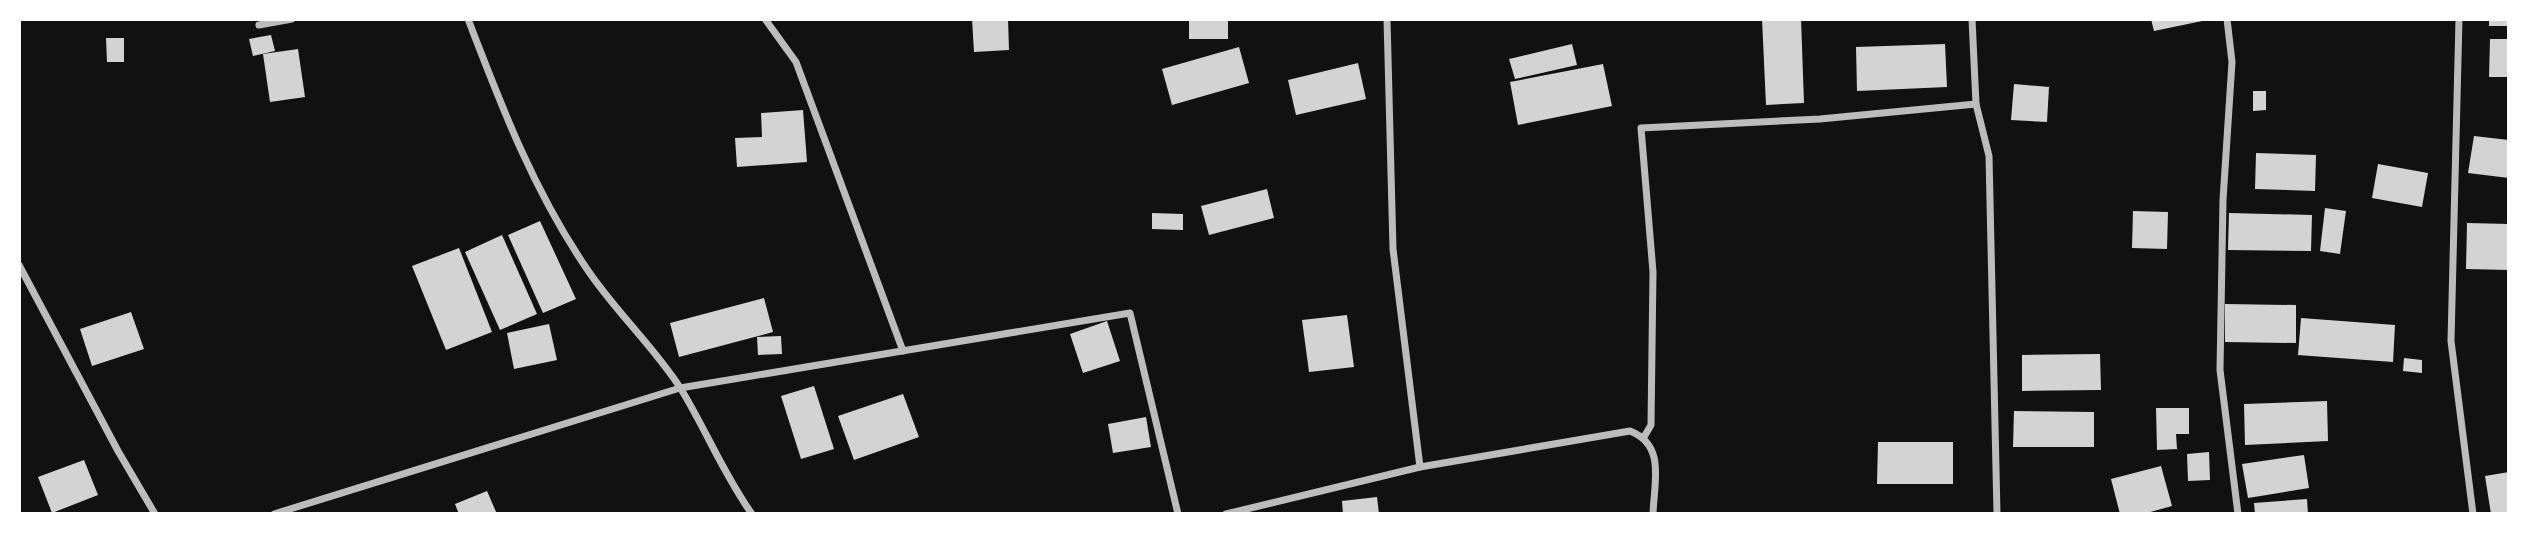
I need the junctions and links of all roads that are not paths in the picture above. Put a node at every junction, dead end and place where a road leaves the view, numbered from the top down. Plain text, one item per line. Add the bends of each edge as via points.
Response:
1 (292, 19) edge
2 (468, 19) edge
3 (765, 19) edge
4 (1387, 19) edge
5 (1972, 19) edge
6 (2227, 19) edge
7 (2459, 19) edge
8 (260, 24) dead end
9 (1976, 104) junction
10 (19, 265) edge
11 (903, 351) junction
12 (680, 388) junction
13 (1644, 436) junction
14 (1420, 467) junction
15 (155, 514) edge
16 (274, 514) edge
17 (752, 514) edge
18 (1178, 514) edge
19 (1226, 514) edge
20 (1653, 514) edge
21 (1997, 514) edge
22 (2238, 514) edge
23 (2473, 514) edge

1 - 8 street
2 - 12 street via 511,132 538,188 589,273
3 - 11 street via 796,62
4 - 14 street via 1393,249
5 - 9 street
6 - 22 street via 2232,62 2223,200 2220,370
7 - 23 street via 2451,341
9 - 13 street via 1641,128 1653,272 1651,425
9 - 21 street via 1989,156
10 - 15 street
11 - 12 street
11 - 18 street via 1130,313
12 - 16 street
12 - 17 street
13 - 14 street via 1630,431
13 - 20 street via 1655,451
14 - 19 street

